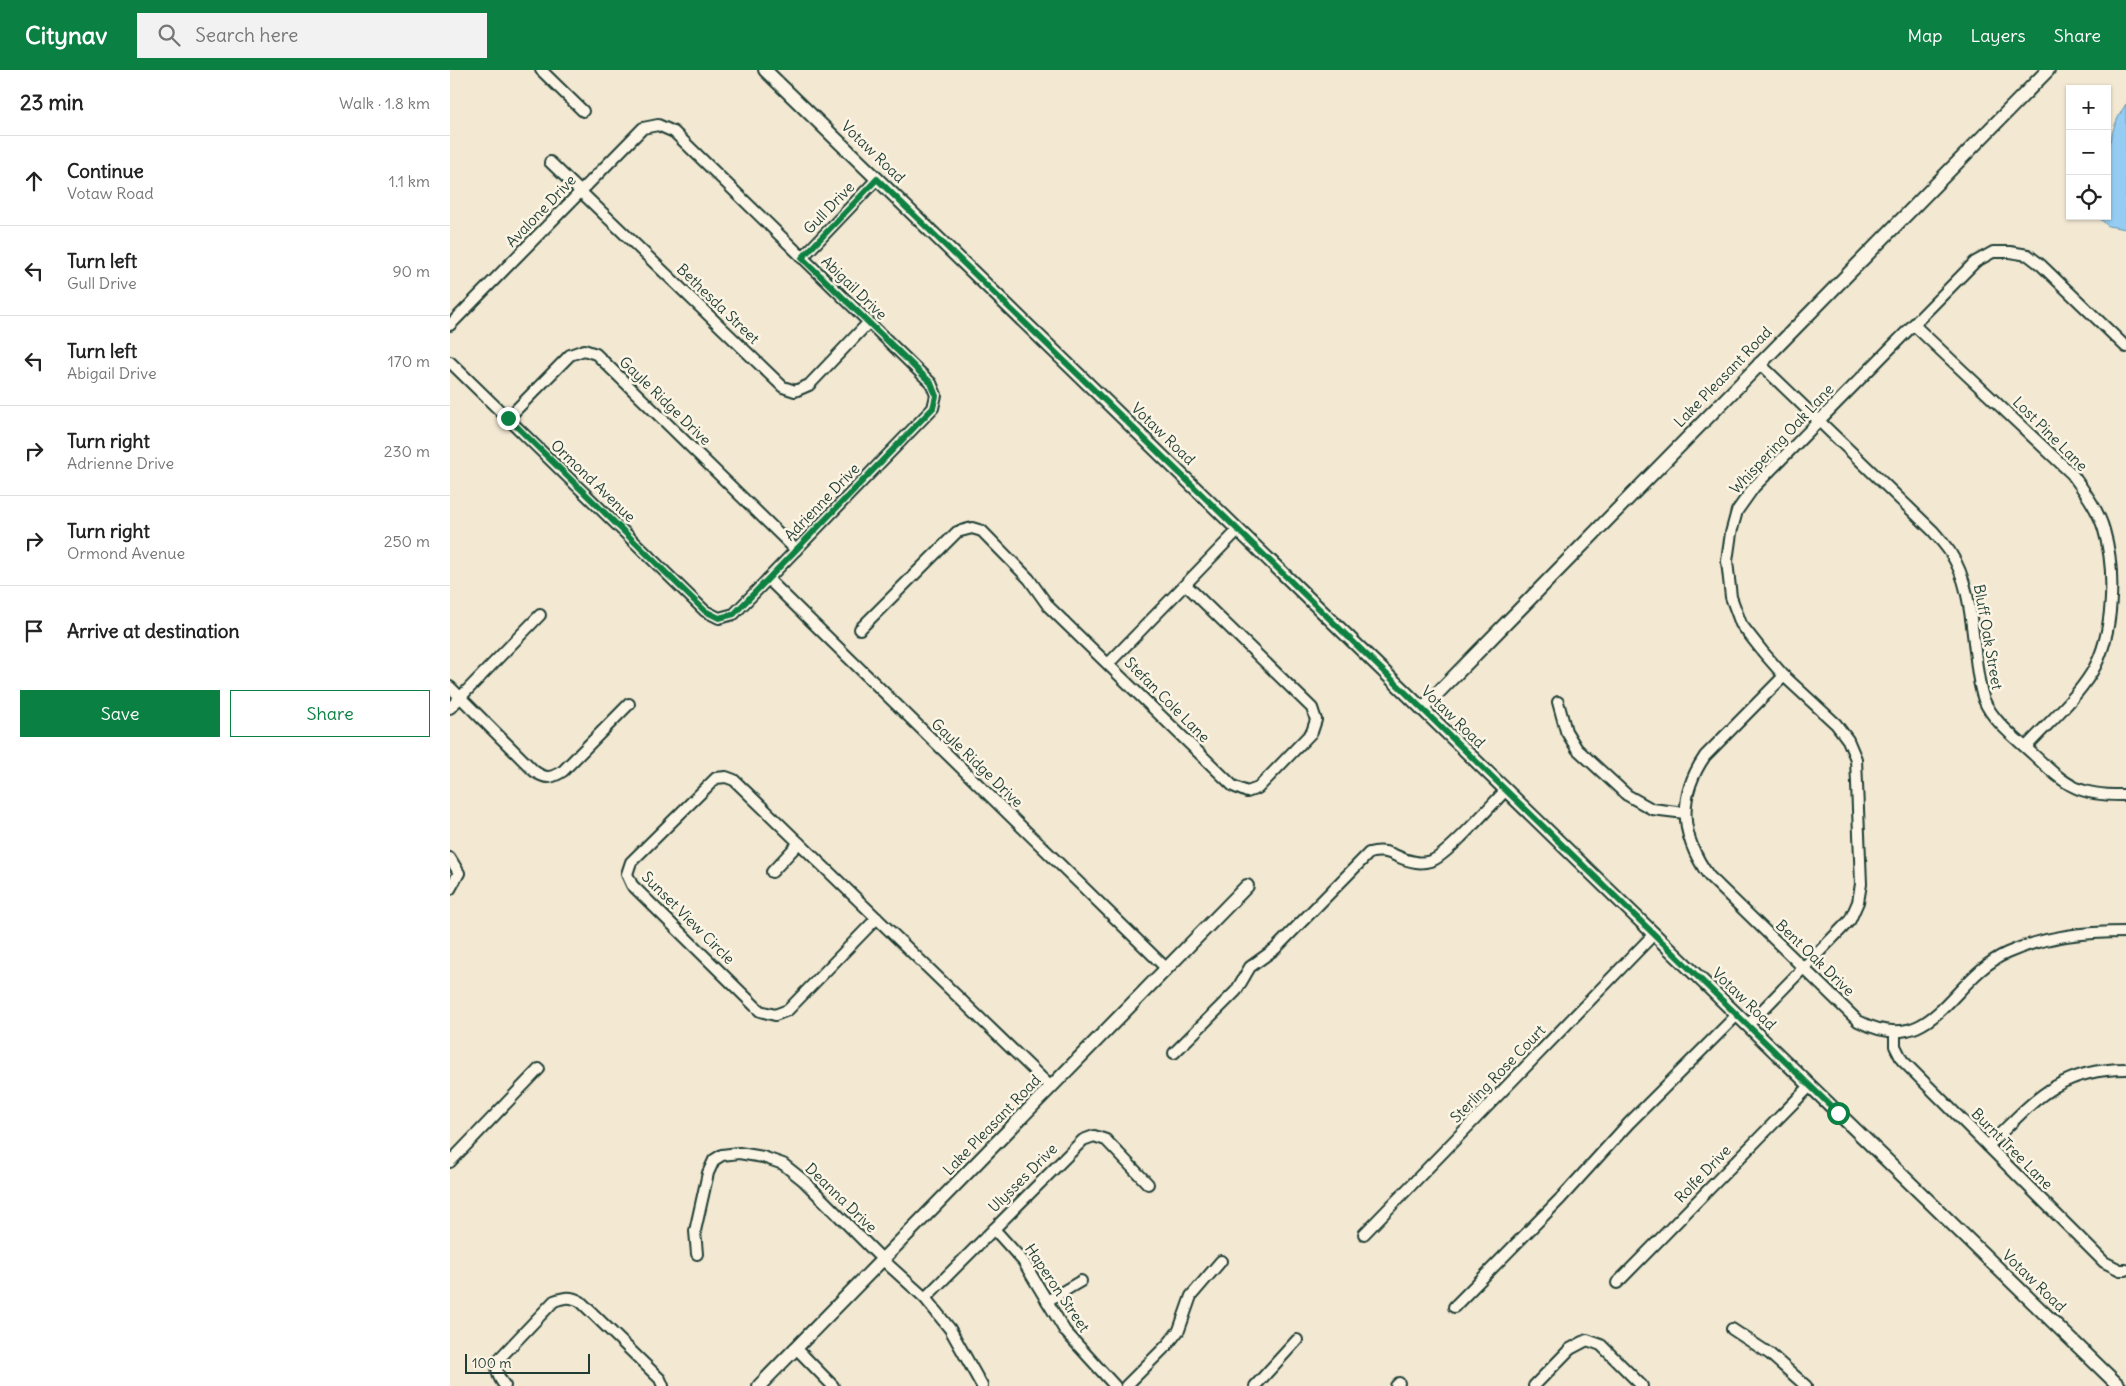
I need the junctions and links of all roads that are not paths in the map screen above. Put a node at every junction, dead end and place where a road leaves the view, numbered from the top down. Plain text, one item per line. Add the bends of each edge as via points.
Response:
1 (541, 70) edge
2 (765, 70) edge
3 (2048, 70) edge
4 (583, 111) dead end
5 (658, 125) joint
6 (550, 162) dead end
7 (877, 179) junction
8 (580, 192) junction
9 (802, 258) junction
10 (869, 322) junction
11 (450, 325) edge
12 (1914, 325) junction
13 (2126, 346) edge
14 (450, 362) edge
15 (1759, 364) junction
16 (936, 396) joint
17 (508, 418) junction
18 (1819, 420) junction
19 (1238, 530) junction
20 (796, 550) junction
21 (768, 579) junction
22 (1186, 585) junction
23 (540, 615) dead end
24 (719, 618) joint
25 (860, 629) dead end
26 (1109, 663) junction
27 (1784, 676) junction
28 (450, 687) edge
29 (461, 697) junction
30 (1558, 702) dead end
31 (629, 704) dead end
32 (450, 708) edge
33 (1422, 709) junction
34 (2026, 747) junction
35 (1506, 790) junction
36 (2126, 795) edge
37 (1685, 813) junction
38 (799, 843) junction
39 (450, 858) edge
40 (772, 872) dead end
41 (1247, 886) dead end
42 (450, 889) edge
43 (877, 918) junction
44 (2126, 932) edge
45 (1654, 934) junction
46 (1166, 968) junction
47 (1804, 968) junction
48 (1737, 1015) junction
49 (1748, 1026) junction
50 (1895, 1033) junction
51 (1174, 1053) dead end
52 (538, 1069) dead end
53 (2126, 1069) edge
54 (1810, 1086) junction
55 (1051, 1087) junction
56 (1988, 1146) junction
57 (450, 1162) edge
58 (1148, 1184) dead end
59 (994, 1229) junction
60 (1364, 1234) dead end
61 (698, 1254) dead end
62 (883, 1260) junction
63 (1221, 1261) dead end
64 (2126, 1270) edge
65 (1081, 1281) dead end
66 (1616, 1284) dead end
67 (926, 1298) junction
68 (1047, 1301) junction
69 (1454, 1306) dead end
70 (1732, 1329) dead end
71 (1296, 1340) dead end
72 (796, 1348) junction
73 (505, 1386) edge
74 (662, 1386) edge
75 (759, 1386) edge
76 (833, 1386) edge
77 (982, 1386) edge
78 (1115, 1386) edge
79 (1126, 1386) edge
80 (1255, 1386) edge
81 (1534, 1386) edge
82 (1642, 1386) edge
83 (1806, 1386) edge
84 (2119, 1386) edge

1 - 4 street
2 - 7 street, Votaw Road
3 - 15 street, Lake Pleasant Road
5 - 8 street, Avalone Drive via 643,128
5 - 9 street, Abigail Drive via 674,132
6 - 8 street, Bethesda Street
7 - 9 street, Gull Drive
7 - 19 street, Votaw Road
8 - 10 street, Bethesda Street via 782,387 795,391 808,385
8 - 11 street, Avalone Drive
9 - 10 street, Abigail Drive
10 - 16 street, Abigail Drive via 931,383
12 - 13 street, Whispering Oak Lane via 1975,262 1992,252 2010,252 2028,255 2041,265
12 - 18 street, Whispering Oak Lane
12 - 34 street, Lost Pine Lane via 2072,474 2092,502 2104,529 2110,562 2105,641 2092,671 2076,693
14 - 17 street, Ormond Avenue
15 - 18 street, Bluff Oak Street
15 - 33 street, Lake Pleasant Road
16 - 20 street, Adrienne Drive via 933,408
17 - 20 street, Gayle Ridge Drive via 570,355 584,350 596,354
17 - 24 street, Ormond Avenue via 705,611
18 - 27 street, Whispering Oak Lane via 1754,487 1737,511 1727,560 1730,597 1741,624
18 - 34 street, Bluff Oak Street via 1933,531 1950,552 1961,573 1968,600 1978,680 1985,701 1998,720
19 - 22 street
19 - 33 street, Votaw Road
20 - 21 street, Adrienne Drive
21 - 24 street, Adrienne Drive via 734,614
21 - 46 street, Gayle Ridge Drive
22 - 26 street
22 - 26 street, Stefan Cole Lane via 1312,708 1316,720 1312,732 1258,788 1247,792 1233,786
23 - 29 street
25 - 26 street, Stefan Cole Lane via 957,532 972,528 982,531 1029,579 1049,608
27 - 37 street, Bent Oak Drive via 1705,756 1688,790
27 - 47 street, Whispering Oak Lane via 1836,724 1856,759 1861,884 1858,902 1850,920
28 - 29 street
29 - 31 street via 534,771 550,778 563,771
29 - 32 street
30 - 37 street via 1566,731 1577,749 1627,795 1652,809
33 - 35 street, Votaw Road
34 - 36 street, Bluff Oak Street via 2060,780 2075,789 2096,794
35 - 45 street, Votaw Road
35 - 51 street via 1445,853 1432,861 1418,863 1379,850 1369,854 1275,949 1250,966 1236,990
37 - 47 street, Bent Oak Drive via 1696,859 1709,876
38 - 40 street
38 - 43 street, Sunset View Circle
38 - 43 street, Sunset View Circle via 734,780 716,778 631,862 627,874 632,885 760,1011 774,1015 788,1010
39 - 42 street via 459,873
41 - 46 street, Lake Pleasant Road
43 - 55 street, Sunset View Circle
44 - 50 street via 2069,934 2005,953 1934,1017
45 - 48 street, Votaw Road
45 - 60 street, Sterling Rose Court
46 - 55 street, Lake Pleasant Road
47 - 49 street, Whispering Oak Lane
47 - 50 street, Bent Oak Drive via 1858,1021
48 - 49 street, Votaw Road
48 - 69 street
49 - 54 street, Votaw Road
50 - 56 street, Burnt Tree Lane via 1895,1046 1902,1060
52 - 57 street
53 - 56 street via 2103,1069 2057,1083 2039,1096
54 - 66 street, Rolfe Drive
54 - 84 street, Votaw Road
55 - 62 street, Lake Pleasant Road
56 - 64 street, Burnt Tree Lane via 2104,1262
58 - 59 street, Ulysses Drive via 1106,1140 1094,1136 1083,1140
59 - 67 street, Ulysses Drive
59 - 68 street, Haperon Street via 1023,1261
61 - 62 street, Deanna Drive via 695,1231 710,1167 722,1155 739,1153 782,1164
62 - 67 street, Deanna Drive
62 - 72 street, Lake Pleasant Road
63 - 79 street via 1191,1296 1173,1337
65 - 68 street
67 - 77 street, Deanna Drive via 950,1329
68 - 78 street, Haperon Street via 1065,1330
70 - 83 street via 1770,1354
71 - 80 street
72 - 75 street, Lake Pleasant Road
72 - 76 street
73 - 74 street via 498,1378 496,1366 500,1358 554,1301 564,1297 581,1302 660,1379
81 - 82 street via 1570,1349 1588,1340 1601,1344

